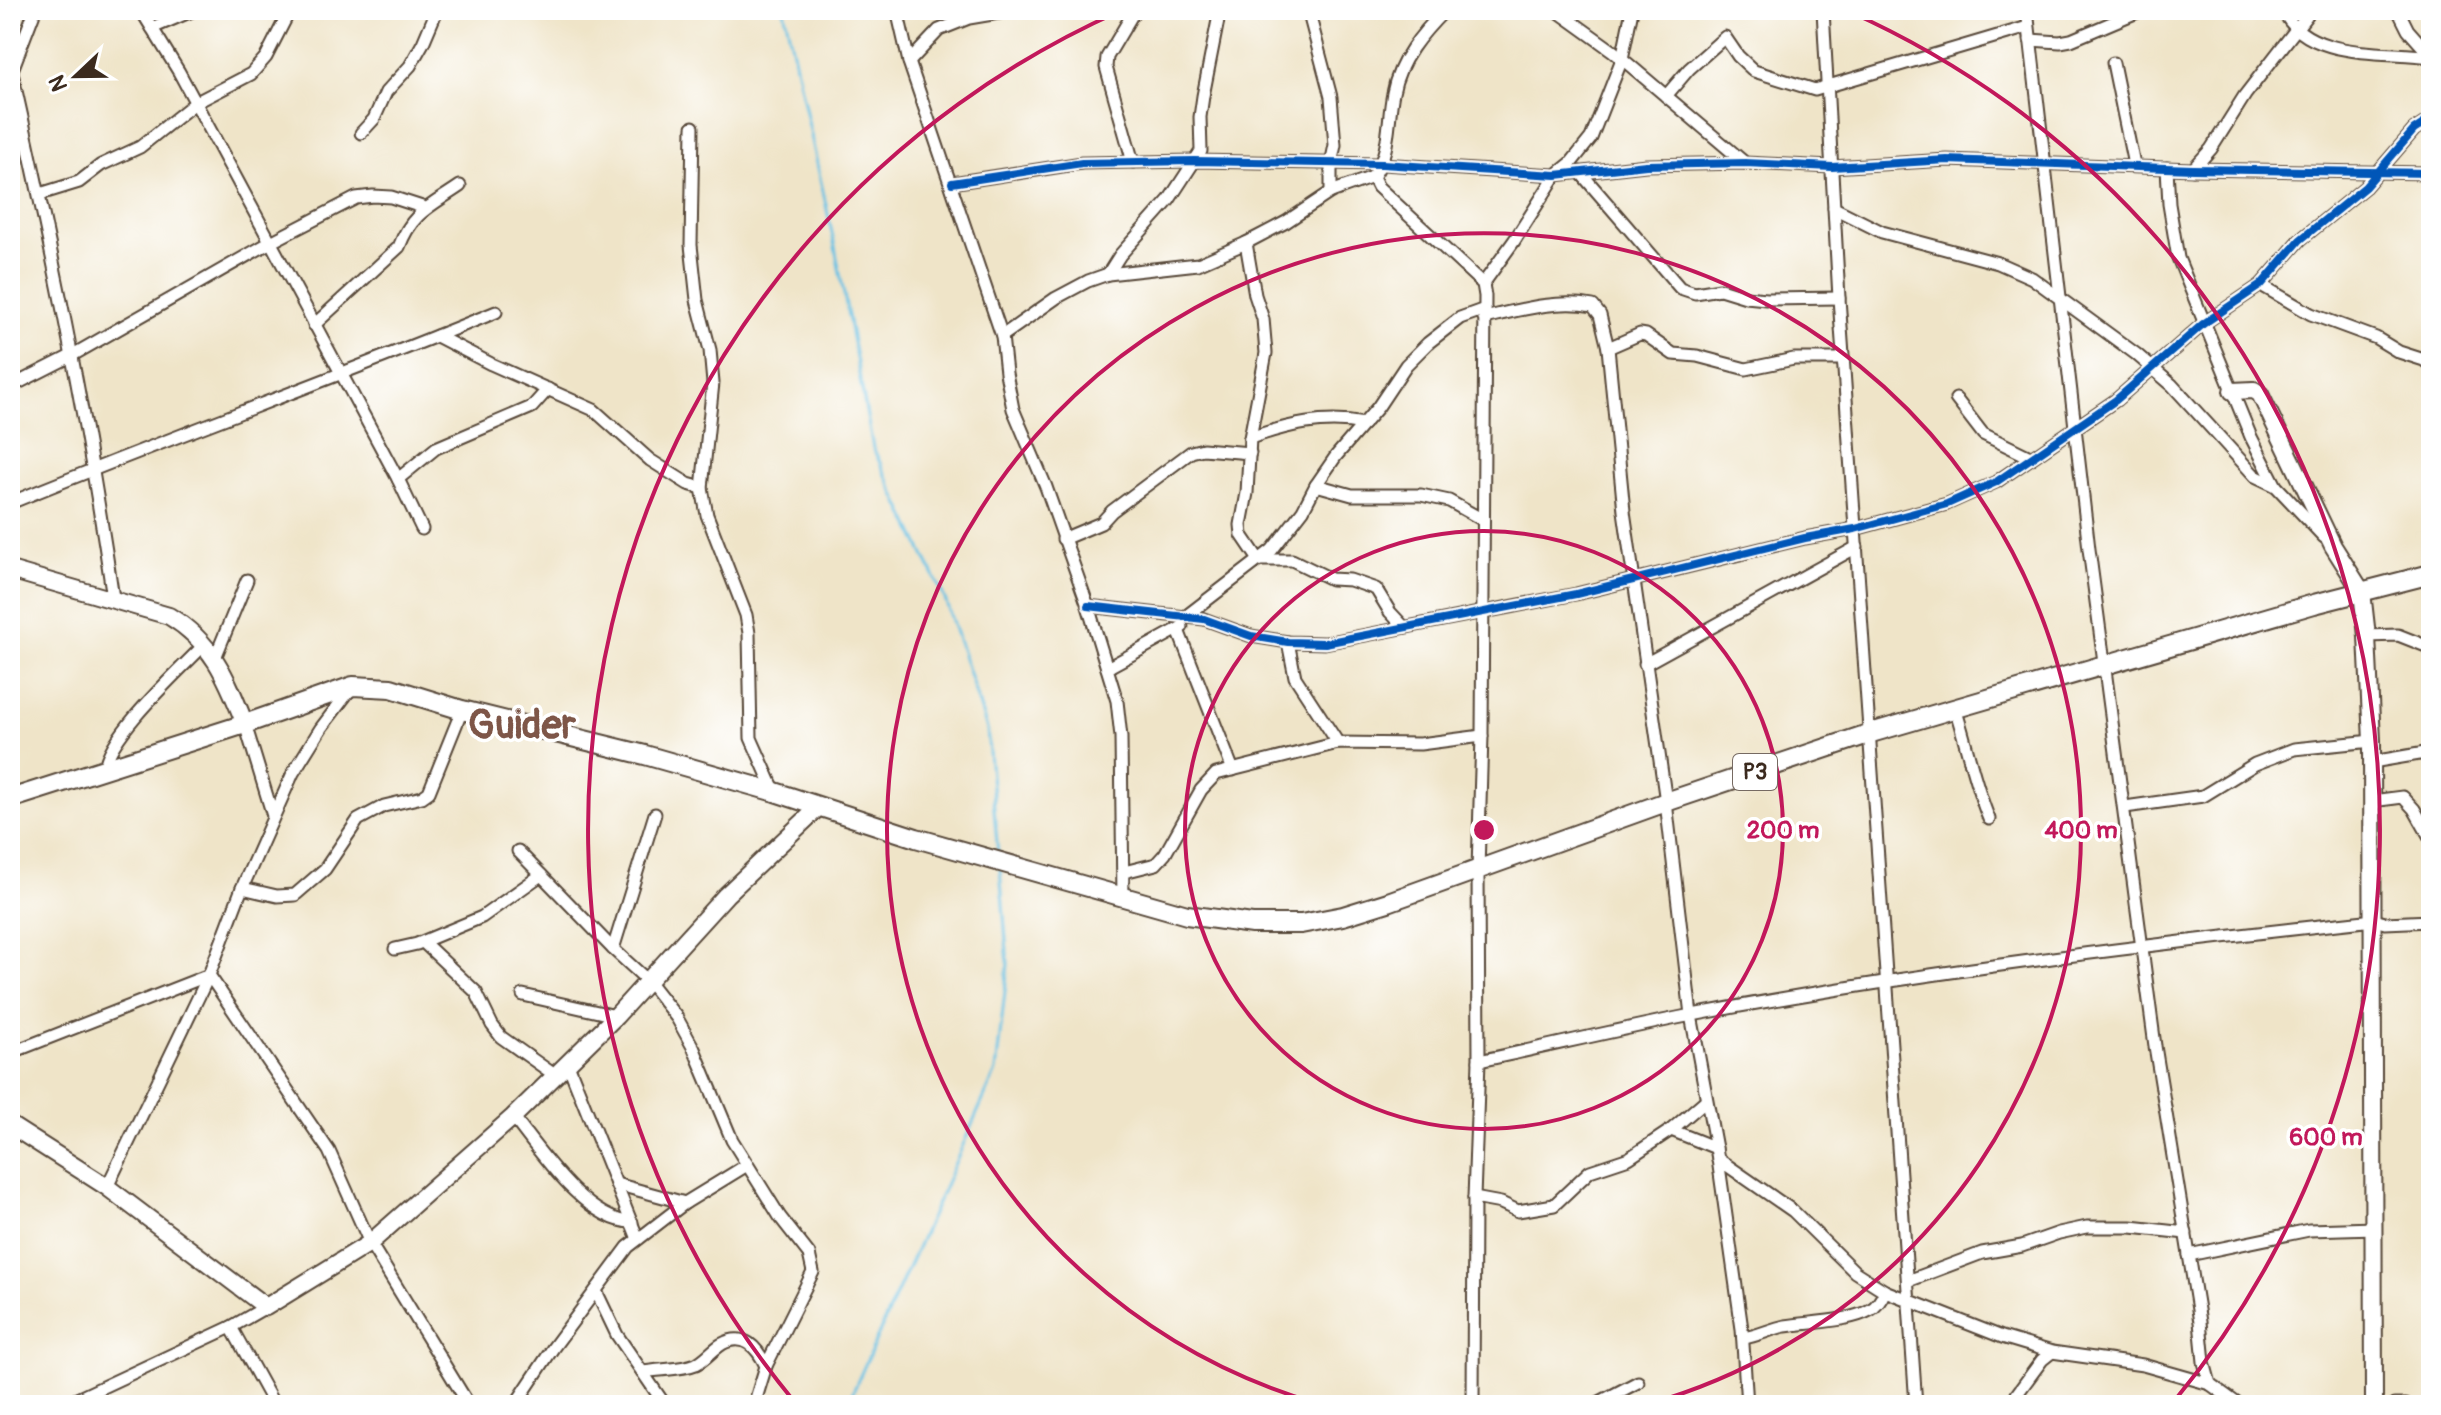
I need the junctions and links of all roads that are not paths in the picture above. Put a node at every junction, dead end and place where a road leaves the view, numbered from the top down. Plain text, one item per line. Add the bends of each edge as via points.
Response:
1 (35, 10) edge
2 (141, 10) edge
3 (194, 10) edge
4 (290, 10) edge
5 (437, 10) edge
6 (897, 10) edge
7 (1016, 10) edge
8 (1135, 10) edge
9 (1220, 10) edge
10 (1308, 10) edge
11 (1445, 10) edge
12 (1556, 10) edge
13 (1632, 10) edge
14 (1823, 10) edge
15 (2027, 10) edge
16 (2142, 10) edge
17 (2283, 10) edge
18 (2311, 10) edge
19 (2398, 10) edge
20 (2028, 27) junction
21 (152, 28) junction
22 (2295, 29) junction
23 (2030, 40) junction
24 (2431, 57) edge
25 (1622, 59) junction
26 (909, 62) junction
27 (2113, 63) dead end
28 (11, 68) edge
29 (1828, 87) junction
30 (1666, 96) junction
31 (195, 103) junction
32 (2431, 119) edge
33 (693, 127) dead end
34 (361, 133) dead end
35 (1194, 161) junction
36 (1133, 162) junction
37 (1745, 163) junction
38 (2044, 163) junction
39 (1331, 164) junction
40 (1382, 164) junction
41 (2134, 165) junction
42 (1832, 167) junction
43 (2167, 168) junction
44 (2193, 169) junction
45 (1580, 172) junction
46 (2377, 172) junction
47 (2431, 173) edge
48 (1556, 175) junction
49 (1373, 177) junction
50 (952, 183) junction
51 (460, 186) dead end
52 (1331, 192) junction
53 (40, 194) junction
54 (425, 208) junction
55 (1834, 208) junction
56 (269, 243) junction
57 (1246, 243) junction
58 (1108, 274) junction
59 (1483, 284) junction
60 (2261, 285) junction
61 (2059, 296) junction
62 (1839, 298) junction
63 (496, 312) dead end
64 (1484, 313) junction
65 (2203, 324) junction
66 (314, 325) junction
67 (437, 336) junction
68 (1002, 336) junction
69 (1608, 348) junction
70 (71, 356) junction
71 (1844, 359) junction
72 (2431, 366) edge
73 (2153, 368) junction
74 (342, 375) junction
75 (10, 387) edge
76 (548, 389) junction
77 (2232, 391) junction
78 (1956, 399) dead end
79 (1364, 424) junction
80 (2076, 427) junction
81 (1250, 438) junction
82 (1250, 453) junction
83 (2030, 457) junction
84 (94, 468) junction
85 (398, 479) junction
86 (1316, 485) junction
87 (2276, 486) junction
88 (702, 488) junction
89 (10, 503) edge
90 (1483, 520) junction
91 (422, 529) dead end
92 (1855, 529) junction
93 (1063, 539) junction
94 (2333, 546) junction
95 (1857, 547) junction
96 (1259, 560) junction
97 (10, 570) edge
98 (2431, 574) edge
99 (247, 580) dead end
100 (1634, 581) junction
101 (2362, 592) junction
102 (113, 598) junction
103 (1088, 606) junction
104 (1481, 613) junction
105 (1191, 618) junction
106 (1404, 627) junction
107 (1178, 630) junction
108 (2367, 636) junction
109 (1288, 642) junction
110 (205, 644) junction
111 (2431, 648) edge
112 (215, 658) junction
113 (1645, 664) junction
114 (2105, 665) junction
115 (1107, 668) junction
116 (353, 686) junction
117 (1955, 708) junction
118 (462, 710) junction
119 (245, 724) junction
120 (1871, 733) junction
121 (1482, 736) junction
122 (2372, 741) junction
123 (1338, 743) junction
124 (2431, 752) edge
125 (2372, 762) junction
126 (105, 768) junction
127 (1233, 770) junction
128 (775, 792) junction
129 (10, 799) edge
130 (2372, 801) junction
131 (1666, 802) junction
132 (819, 807) junction
133 (2125, 807) junction
134 (655, 814) dead end
135 (273, 816) junction
136 (1989, 819) dead end
137 (2431, 839) edge
138 (518, 851) dead end
139 (1478, 870) junction
140 (1124, 872) junction
141 (541, 875) junction
142 (242, 888) junction
143 (1123, 898) junction
144 (2374, 920) junction
145 (2431, 921) edge
146 (423, 942) junction
147 (2143, 946) junction
148 (395, 949) dead end
149 (613, 949) junction
150 (209, 975) junction
151 (648, 981) junction
152 (1889, 982) junction
153 (523, 995) dead end
154 (1691, 1015) junction
155 (616, 1016) junction
156 (10, 1053) edge
157 (1479, 1061) junction
158 (562, 1070) junction
159 (1706, 1100) junction
160 (513, 1117) junction
161 (10, 1125) edge
162 (1671, 1130) junction
163 (1717, 1154) junction
164 (747, 1165) junction
165 (616, 1184) junction
166 (107, 1187) junction
167 (1474, 1198) junction
168 (685, 1203) junction
169 (632, 1222) junction
170 (2375, 1228) junction
171 (2186, 1233) junction
172 (638, 1239) junction
173 (370, 1243) junction
174 (2189, 1255) junction
175 (1908, 1281) junction
176 (596, 1291) junction
177 (1885, 1291) junction
178 (1909, 1299) junction
179 (266, 1307) junction
180 (231, 1327) junction
181 (1743, 1338) junction
182 (2052, 1352) junction
183 (766, 1366) junction
184 (644, 1372) junction
185 (1638, 1382) dead end
186 (2210, 1384) junction
187 (2224, 1400) edge
188 (1597, 1404) edge
189 (64, 1405) edge
190 (274, 1405) edge
191 (469, 1405) edge
192 (515, 1405) edge
193 (665, 1405) edge
194 (754, 1405) edge
195 (1473, 1405) edge
196 (1747, 1405) edge
197 (1916, 1405) edge
198 (2021, 1405) edge
199 (2239, 1405) edge
200 (2374, 1405) edge
201 (2394, 1405) edge
202 (2406, 1405) edge

1 - 28 street
2 - 21 street
3 - 21 street
4 - 31 street via 251,74
5 - 34 street via 410,66 386,92
6 - 26 street
7 - 26 street via 969,18 939,30
8 - 36 street via 1106,67
9 - 35 street via 1201,107 1201,151
10 - 39 street via 1331,97
11 - 40 street via 1406,57 1393,92
12 - 25 street
13 - 25 street
14 - 29 street
15 - 20 street
16 - 23 street via 2071,40
17 - 22 street
18 - 22 street
19 - 24 street
20 - 23 street
20 - 29 street
21 - 31 street
22 - 24 street via 2328,45
22 - 44 street
23 - 38 street
25 - 30 street
25 - 48 street via 1591,138
26 - 50 street
27 - 41 street
28 - 53 street
29 - 30 street via 1799,87 1754,71 1725,37
29 - 42 street
30 - 37 street
31 - 53 street via 140,147 79,182
31 - 56 street
32 - 46 street via 2414,130
33 - 88 street via 691,245 713,383
35 - 36 street
35 - 39 street
35 - 58 street
36 - 50 street via 1082,163
37 - 42 street
37 - 45 street
38 - 41 street
38 - 42 street via 1947,160
38 - 61 street
39 - 40 street
39 - 52 street
40 - 48 street
40 - 49 street
41 - 43 street
42 - 55 street
43 - 44 street
43 - 65 street via 2178,258
44 - 46 street
45 - 48 street
45 - 62 street via 1687,292 1720,289 1766,299
46 - 47 street
46 - 60 street via 2300,240
48 - 59 street
49 - 52 street
49 - 59 street
50 - 68 street
51 - 54 street
52 - 57 street
53 - 70 street
54 - 56 street via 391,197 356,198
54 - 66 street via 399,247
55 - 61 street via 1882,232 1998,263
55 - 62 street
56 - 66 street
56 - 70 street
57 - 58 street via 1198,264
57 - 81 street via 1266,353
58 - 68 street via 1056,298
59 - 64 street
60 - 65 street
60 - 72 street via 2311,314
61 - 73 street
61 - 80 street
62 - 71 street
63 - 67 street
64 - 69 street via 1593,306
64 - 79 street via 1460,318 1428,343
64 - 90 street
65 - 73 street
65 - 77 street
66 - 74 street
67 - 74 street
67 - 76 street
68 - 93 street via 1013,409
69 - 71 street via 1640,334 1673,354 1746,369 1794,359
69 - 100 street
70 - 75 street
70 - 84 street
71 - 92 street
73 - 80 street
73 - 87 street via 2255,476
74 - 84 street
74 - 85 street
76 - 85 street via 532,407 436,448
76 - 88 street via 594,410 650,460
77 - 87 street
77 - 94 street via 2260,394
78 - 83 street via 1983,434
79 - 81 street via 1305,422
79 - 86 street
80 - 83 street
80 - 114 street
81 - 82 street
82 - 93 street via 1191,452 1101,523
82 - 96 street via 1241,531
83 - 92 street via 1996,482 1947,504
84 - 89 street
84 - 102 street
85 - 91 street
86 - 90 street via 1352,495 1421,495 1449,501
86 - 96 street via 1290,528
87 - 94 street
88 - 128 street via 707,515 746,615 751,738
90 - 104 street
92 - 95 street
92 - 100 street
93 - 103 street
94 - 101 street
95 - 113 street
95 - 120 street
96 - 105 street
96 - 106 street via 1292,560 1331,579 1376,589
97 - 102 street
98 - 101 main road, P3
99 - 112 street
100 - 104 street
100 - 113 street
101 - 108 street
101 - 114 main road, P3
102 - 110 street via 169,616
103 - 105 street
103 - 115 street
104 - 106 street
104 - 121 street
105 - 107 street
105 - 109 street
106 - 109 street via 1335,641
107 - 115 street
107 - 127 street
108 - 111 street via 2398,635
108 - 122 street
109 - 123 street via 1295,677
110 - 112 street
110 - 126 street via 131,722 109,752
112 - 119 street
113 - 131 street
114 - 117 main road, P3
114 - 133 street
115 - 140 street via 1121,737
116 - 118 main road via 391,688
116 - 119 main road
116 - 135 street via 300,761
117 - 120 main road, P3
117 - 136 street
118 - 128 main road
118 - 142 street via 429,792 358,820 325,869 295,895
119 - 126 main road
119 - 135 street
120 - 131 main road, P3
120 - 152 street
121 - 123 street via 1420,744
121 - 139 street
122 - 125 street
122 - 133 street via 2294,749 2255,764 2203,796
123 - 127 street
124 - 125 street
125 - 130 street
126 - 129 main road
127 - 140 street via 1216,774 1201,790 1156,864
128 - 132 main road
130 - 137 street via 2403,797
130 - 144 street
131 - 139 main road, P3
131 - 154 street
132 - 143 main road, P3
132 - 151 street via 726,895
133 - 147 street
134 - 149 street
135 - 142 street
138 - 141 street
139 - 143 main road, P3 via 1343,916 1301,924 1187,915
139 - 157 street
140 - 143 street
141 - 146 street via 496,909
141 - 149 street
142 - 150 street
144 - 145 street
144 - 147 street
144 - 170 street
146 - 148 street
146 - 158 street via 476,992 501,1037
147 - 152 street
147 - 171 street
149 - 151 street
150 - 156 street
150 - 166 street
150 - 173 street via 329,1151
151 - 155 street
151 - 164 street via 694,1049
152 - 154 street
152 - 175 street
153 - 155 street
154 - 157 street
154 - 159 street
155 - 158 street
157 - 167 street
158 - 160 street
158 - 165 street
159 - 162 street
159 - 163 street
160 - 169 street via 571,1190 617,1221
160 - 173 street
161 - 166 street
162 - 163 street
162 - 167 street via 1629,1158 1590,1171 1554,1205 1518,1211
163 - 177 street via 1793,1211 1855,1272
163 - 181 street
164 - 168 street
164 - 183 street via 809,1254 813,1272
165 - 168 street
165 - 169 street
166 - 179 street
167 - 195 street
168 - 172 street
169 - 172 street
170 - 174 street via 2309,1230
170 - 200 street
171 - 174 street
171 - 175 street via 2087,1227 1982,1253
172 - 176 street
173 - 179 street
173 - 191 street
174 - 186 street
175 - 178 street
176 - 184 street via 617,1335
176 - 192 street
177 - 178 street
177 - 181 street via 1871,1310
178 - 182 street
178 - 197 street
179 - 180 street
180 - 189 street
180 - 190 street
181 - 196 street
182 - 186 street via 2143,1365
182 - 198 street via 2017,1394
183 - 184 street via 759,1351 739,1339 697,1363
183 - 194 street
184 - 193 street
185 - 188 street
186 - 187 street
187 - 199 street
201 - 202 street

